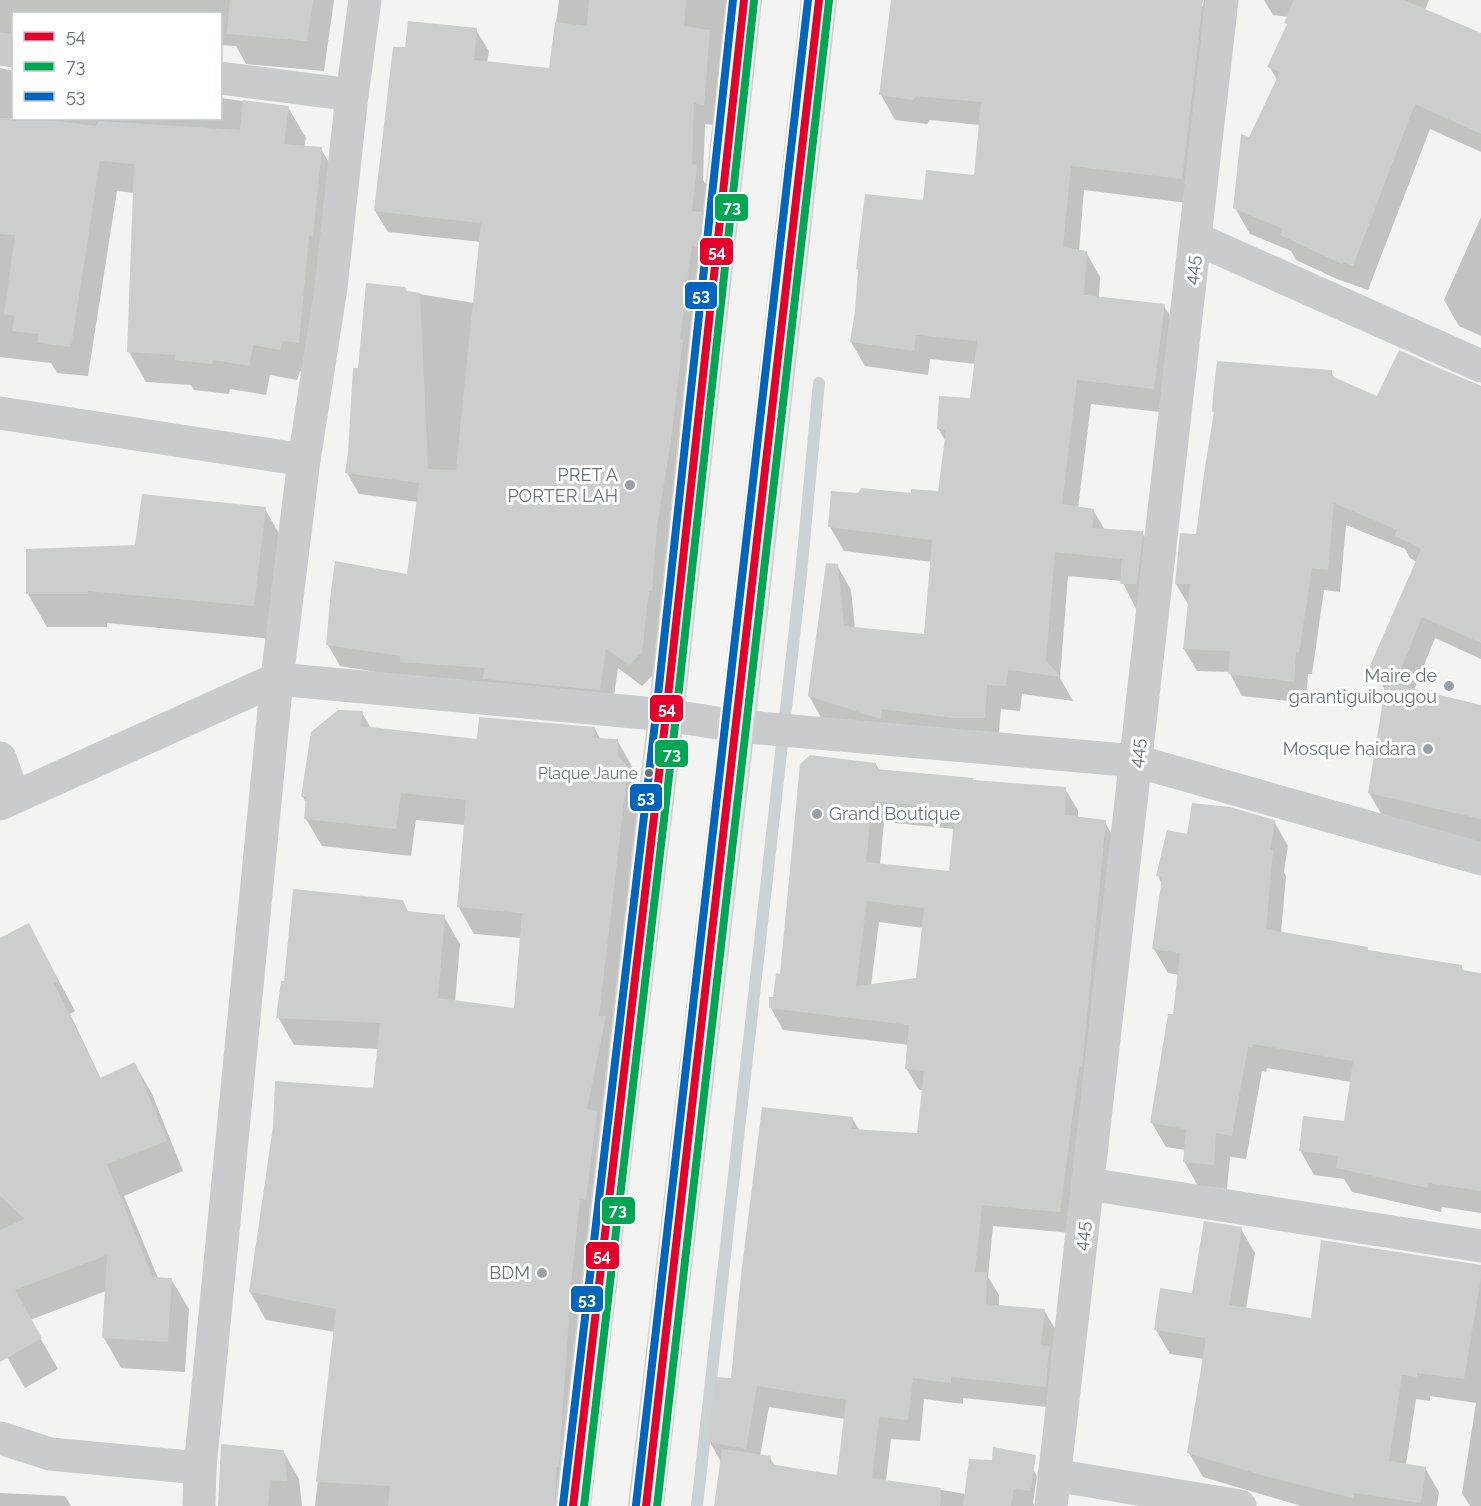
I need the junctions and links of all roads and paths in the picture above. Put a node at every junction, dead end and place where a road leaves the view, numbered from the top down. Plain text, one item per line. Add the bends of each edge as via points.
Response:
1 (365, 0) edge
2 (744, 0) edge
3 (819, 0) edge
4 (1222, 0) edge
5 (222, 78) edge
6 (352, 95) junction
7 (1195, 238) junction
8 (1481, 366) edge
9 (0, 413) edge
10 (304, 460) junction
11 (277, 679) junction
12 (666, 715) junction
13 (737, 726) junction
14 (0, 758) edge
15 (1136, 761) junction
16 (7, 800) edge
17 (1481, 859) edge
18 (1088, 1184) junction
19 (1481, 1246) edge
20 (0, 1438) edge
21 (200, 1468) junction
22 (1053, 1490) edge
23 (199, 1506) edge
24 (573, 1506) edge
25 (646, 1506) edge
26 (1240, 1506) edge

1 - 6 street
2 - 12 main road
3 - 13 main road
4 - 7 street, 445
5 - 6 street
6 - 10 street via 331,288
7 - 8 street
7 - 15 street, 445
9 - 10 street
10 - 11 street
11 - 12 street
11 - 16 street
11 - 21 street
12 - 13 street
12 - 24 main road
13 - 15 street
13 - 25 main road
14 - 16 street
15 - 17 street
15 - 18 street, 445
18 - 19 street
18 - 22 street, 445
20 - 21 street via 50,1454
21 - 23 street
22 - 26 street

